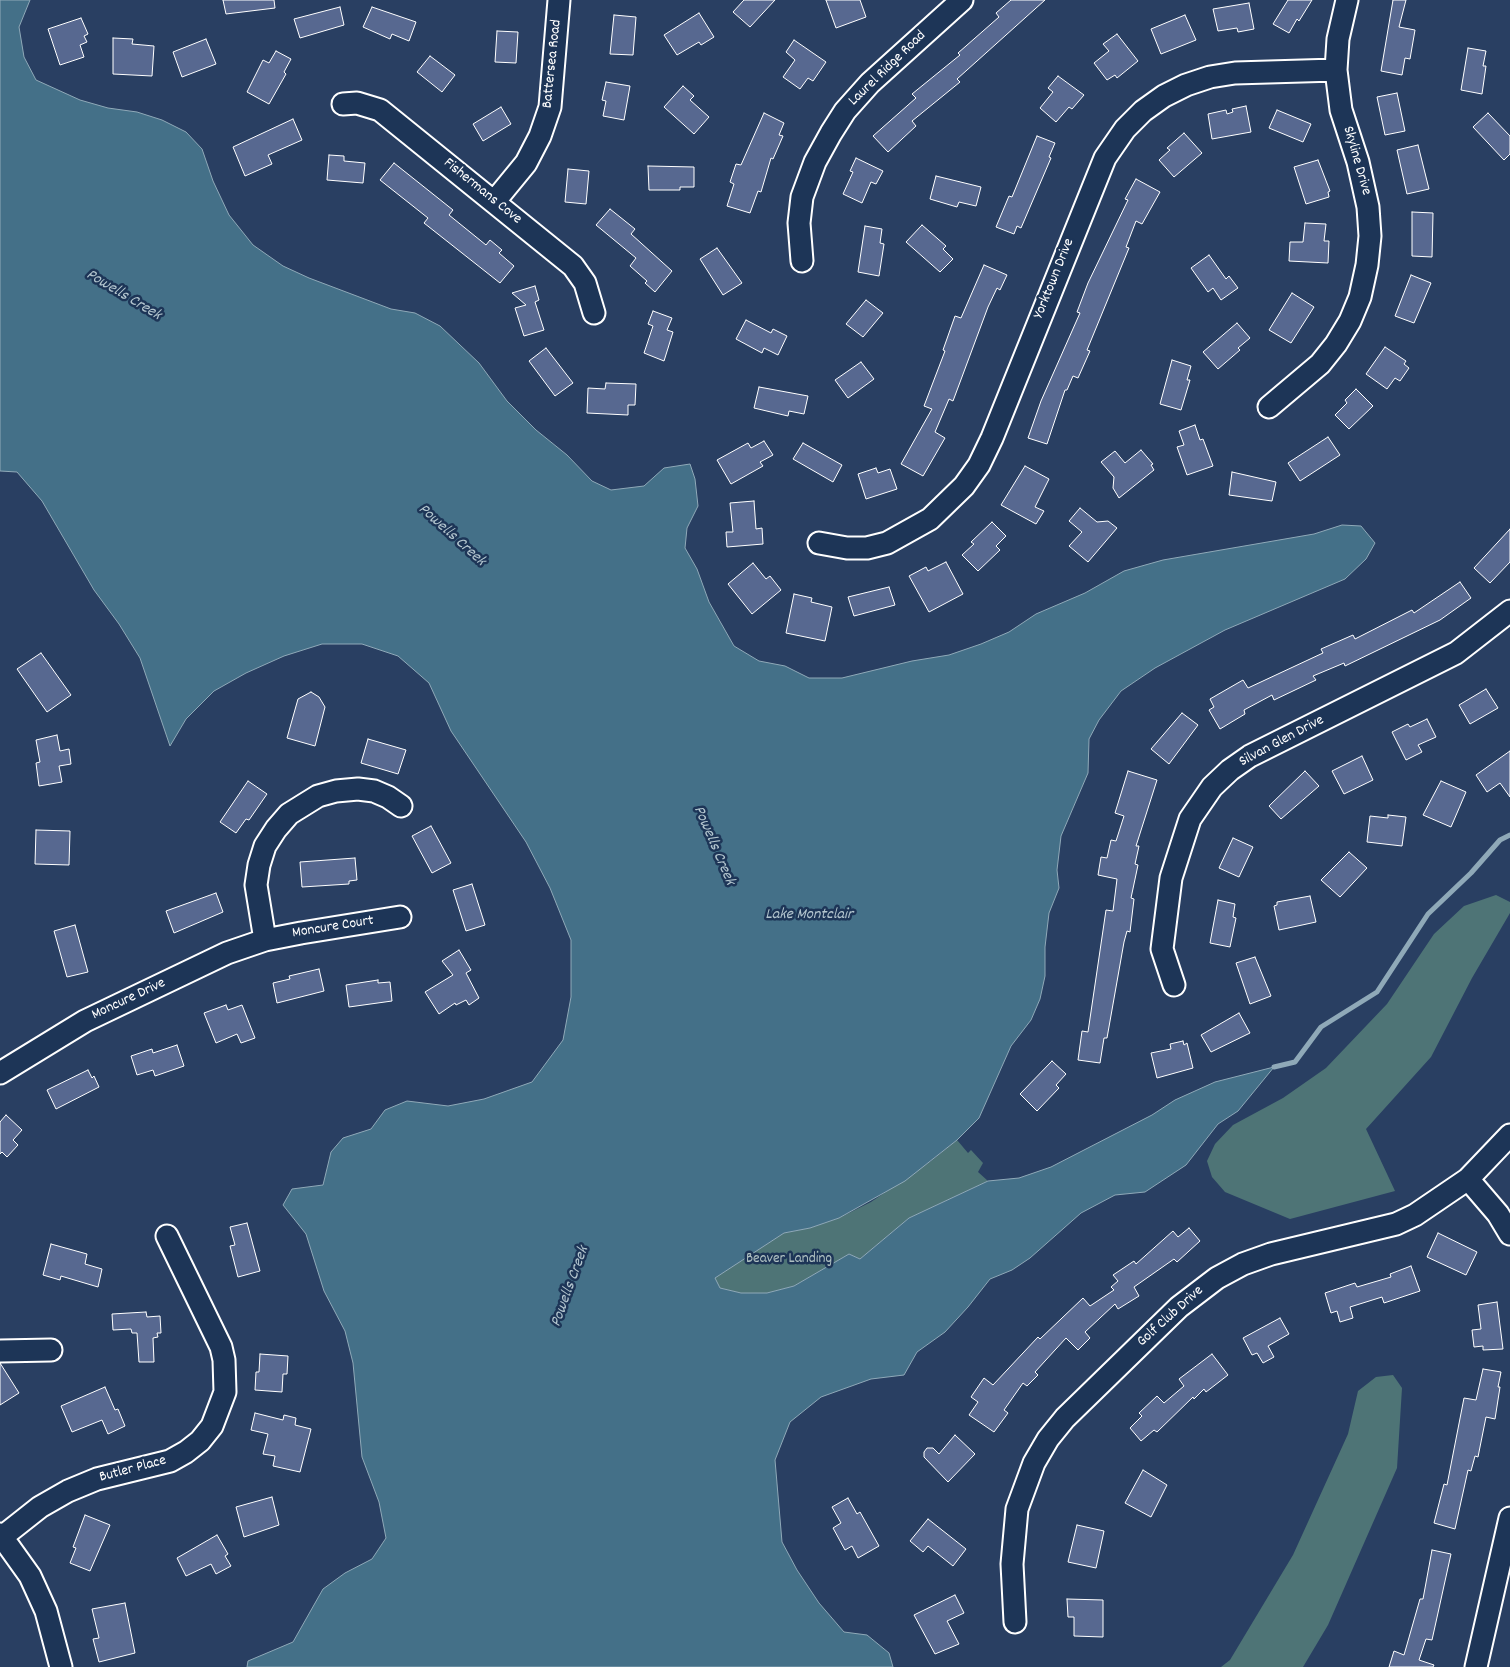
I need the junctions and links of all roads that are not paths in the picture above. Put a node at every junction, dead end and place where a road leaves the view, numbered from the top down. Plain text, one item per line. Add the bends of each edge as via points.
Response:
1 (559, 0) edge
2 (962, 0) edge
3 (1347, 0) edge
4 (1336, 70) junction
5 (343, 104) dead end
6 (494, 202) junction
7 (802, 261) dead end
8 (594, 313) dead end
9 (1269, 407) dead end
10 (819, 543) dead end
11 (1510, 611) edge
12 (401, 806) dead end
13 (400, 917) dead end
14 (266, 940) junction
15 (1174, 985) dead end
16 (0, 1068) edge
17 (0, 1073) edge
18 (1510, 1136) edge
19 (1468, 1179) junction
20 (1510, 1234) edge
21 (167, 1236) dead end
22 (51, 1350) dead end
23 (0, 1351) edge
24 (1510, 1518) edge
25 (1, 1536) edge
26 (1015, 1622) dead end
27 (61, 1667) edge
28 (1476, 1667) edge

1 - 6 street, Battersea Road via 550,107 526,163
2 - 7 street, Laurel Ridge Road via 870,82 830,133 802,197 799,223
3 - 4 street, Skyline Drive via 1338,38
4 - 9 street, Skyline Drive via 1341,110 1363,177 1368,207 1367,265 1358,302 1336,344 1320,364
4 - 10 street, Yorktown Drive via 1235,73 1210,77 1164,96 1143,111 1125,129 1105,158 992,438 964,486 930,519 887,543 867,548
5 - 6 street, Fishermans Cove via 357,103 380,110
6 - 8 street, Fishermans Cove via 573,266 585,283
11 - 15 street, Silvan Glen Drive via 1456,653 1250,756 1212,787 1190,819 1171,878 1162,949
12 - 14 street via 374,791 344,790 318,796 289,814 276,829 259,865 256,885
13 - 14 street, Moncure Court
14 - 17 street, Moncure Drive via 227,953 85,1021
16 - 17 street
18 - 19 street, Golf Club Drive
19 - 20 street via 1498,1214
19 - 26 street, Golf Club Drive via 1444,1198 1396,1224 1271,1254 1217,1278 1179,1307 1065,1418 1034,1463 1017,1509 1012,1564
21 - 25 street, Butler Place via 224,1360 225,1392 212,1426 200,1441 170,1461 105,1476 68,1491
22 - 23 street
24 - 28 street
25 - 27 street via 30,1576 46,1611

